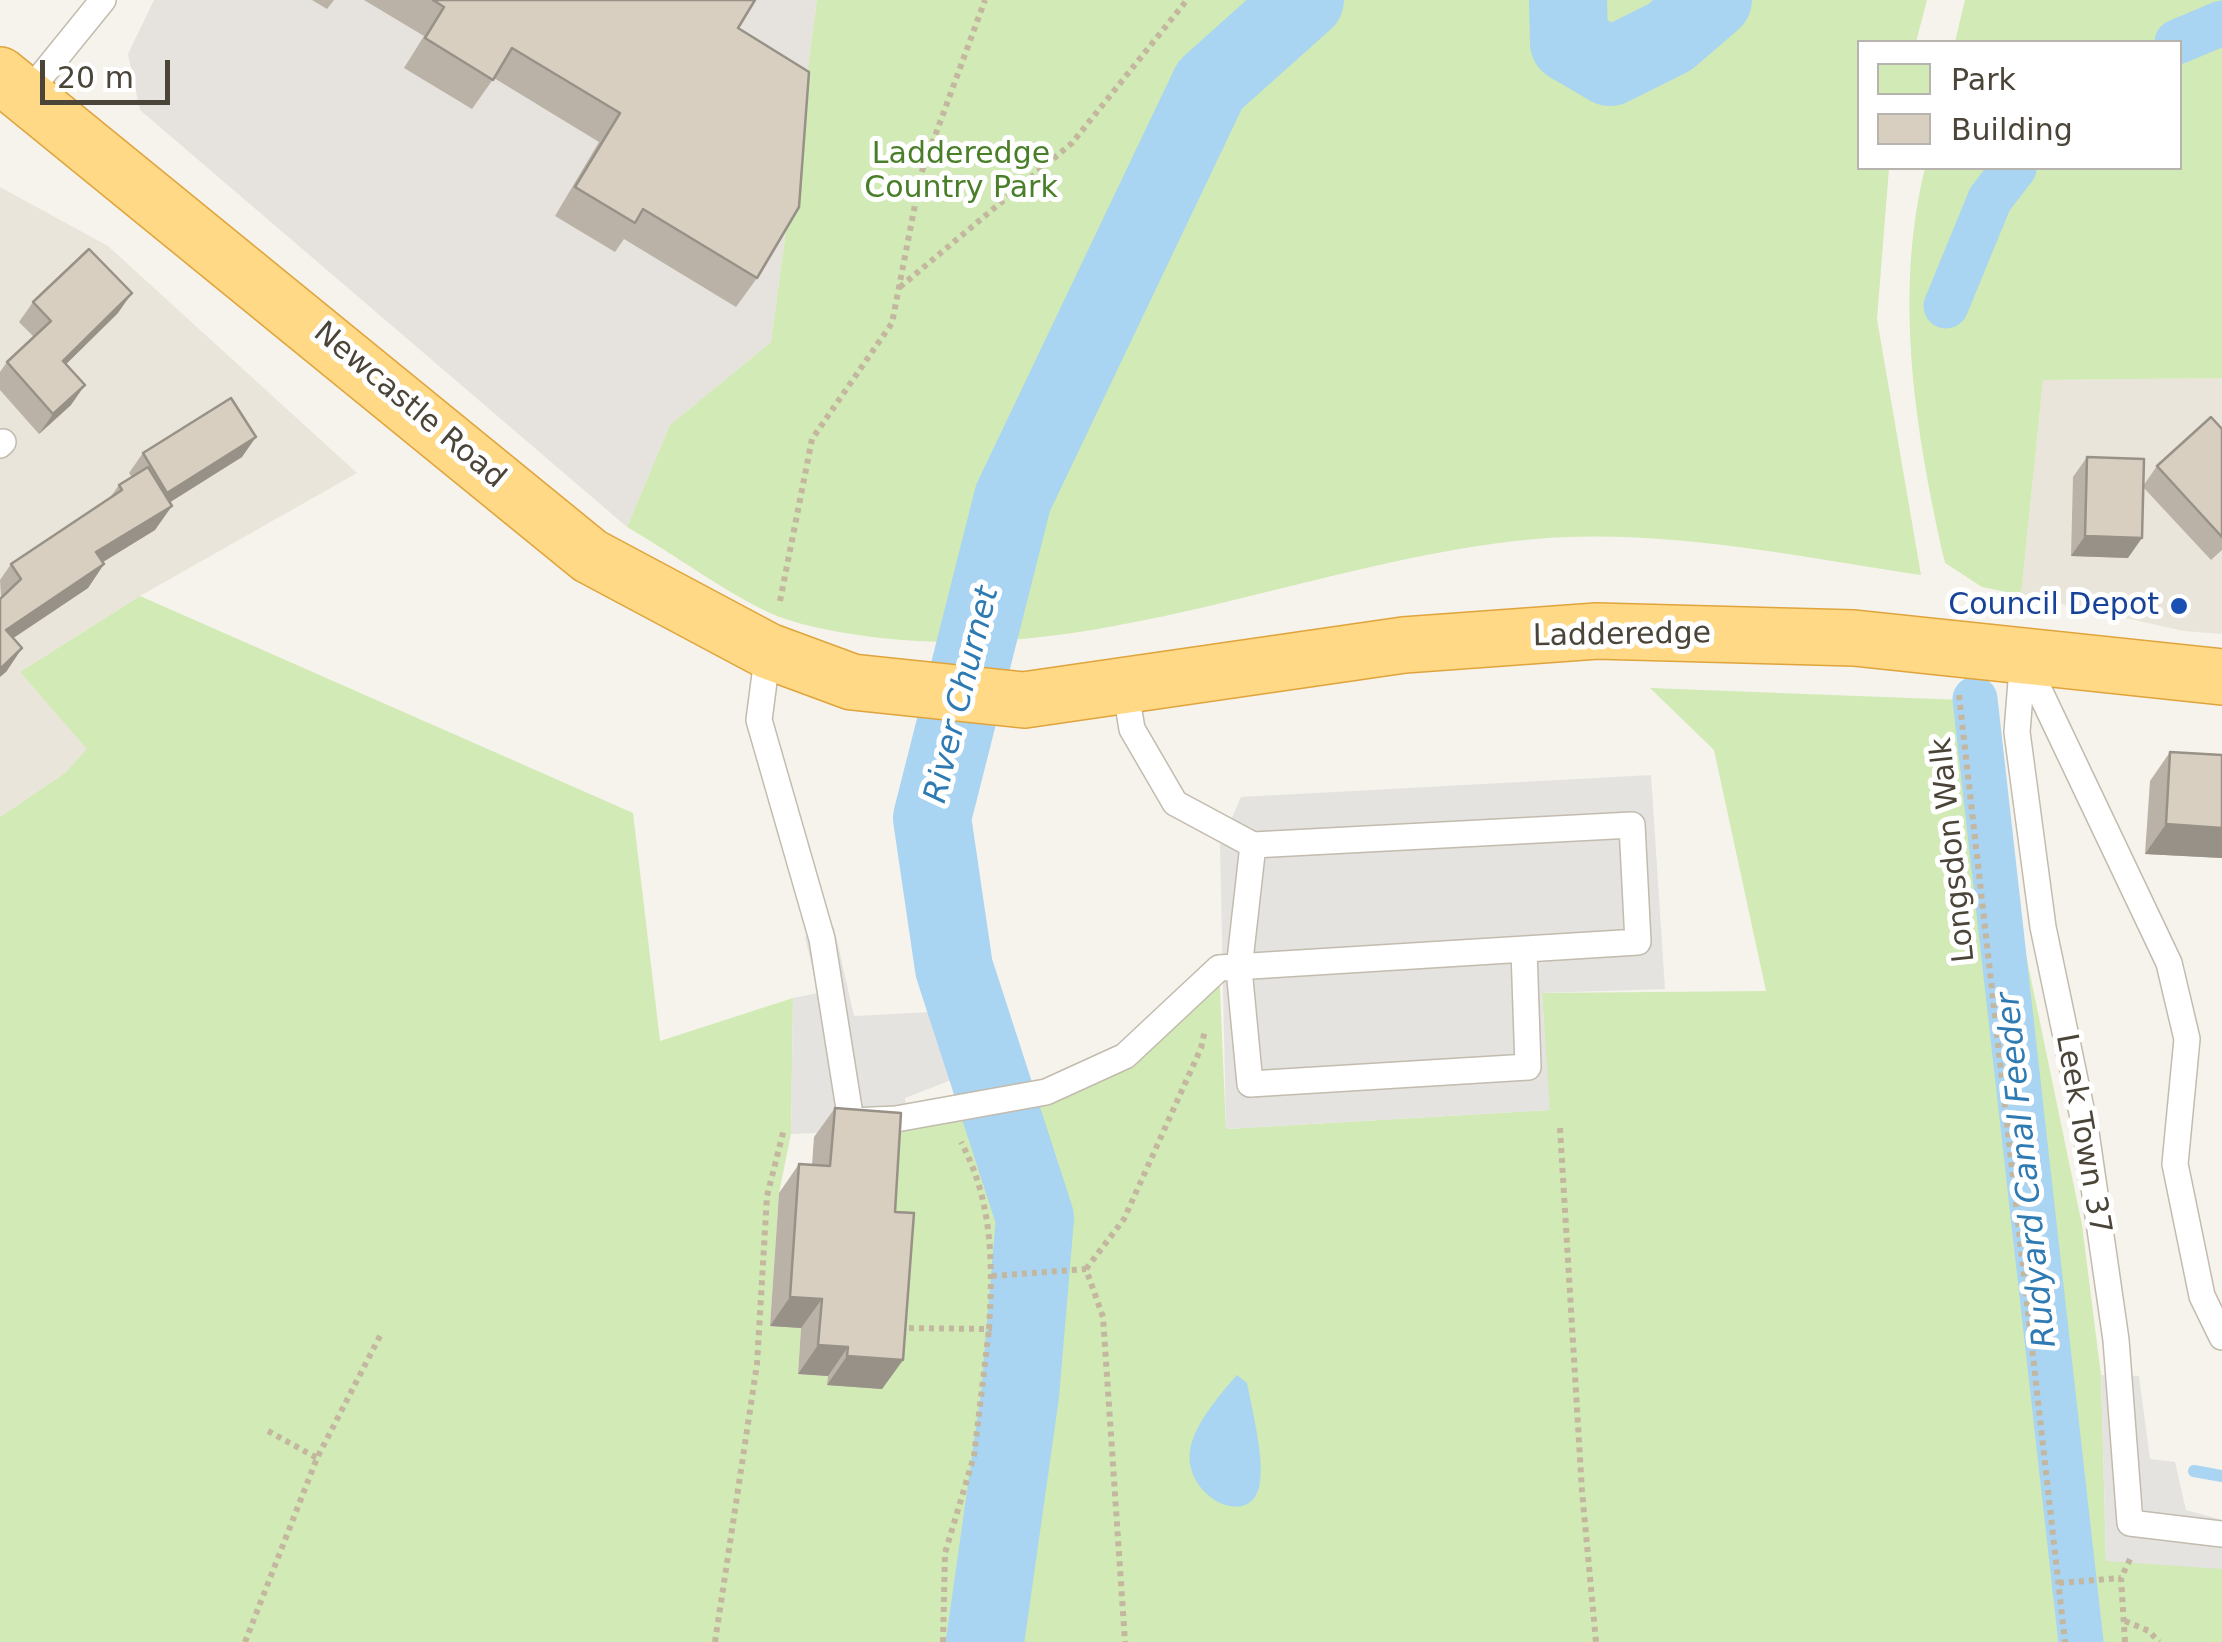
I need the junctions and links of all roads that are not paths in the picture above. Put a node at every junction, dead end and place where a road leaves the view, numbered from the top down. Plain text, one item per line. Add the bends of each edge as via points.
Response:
1 (103, 0) edge
2 (13, 85) edge
3 (768, 651) junction
4 (2023, 656) junction
5 (2222, 677) edge
6 (1125, 686) junction
7 (1024, 700) joint
8 (1253, 845) junction
9 (1524, 950) junction
10 (1229, 969) junction
11 (2222, 1337) edge
12 (2222, 1534) edge

1 - 2 lane
2 - 3 highway, Newcastle Road via 590,556
3 - 7 highway, Newcastle Road via 852,682
3 - 10 lane via 758,720 822,940 852,1122 1046,1092 1125,1056
4 - 5 highway, Ladderedge
4 - 6 highway, Ladderedge via 1854,638 1598,631 1404,645
4 - 11 lane via 2169,962 2187,1039 2174,1164 2202,1296
4 - 12 lane, Leek Town 37 via 2017,732 2043,927 2086,1132 2116,1340 2130,1522
6 - 7 highway, Ladderedge
6 - 8 lane via 1132,729 1174,803
8 - 9 lane via 1632,825 1638,942
8 - 10 lane
9 - 10 lane
9 - 10 lane via 1528,1067 1250,1084

